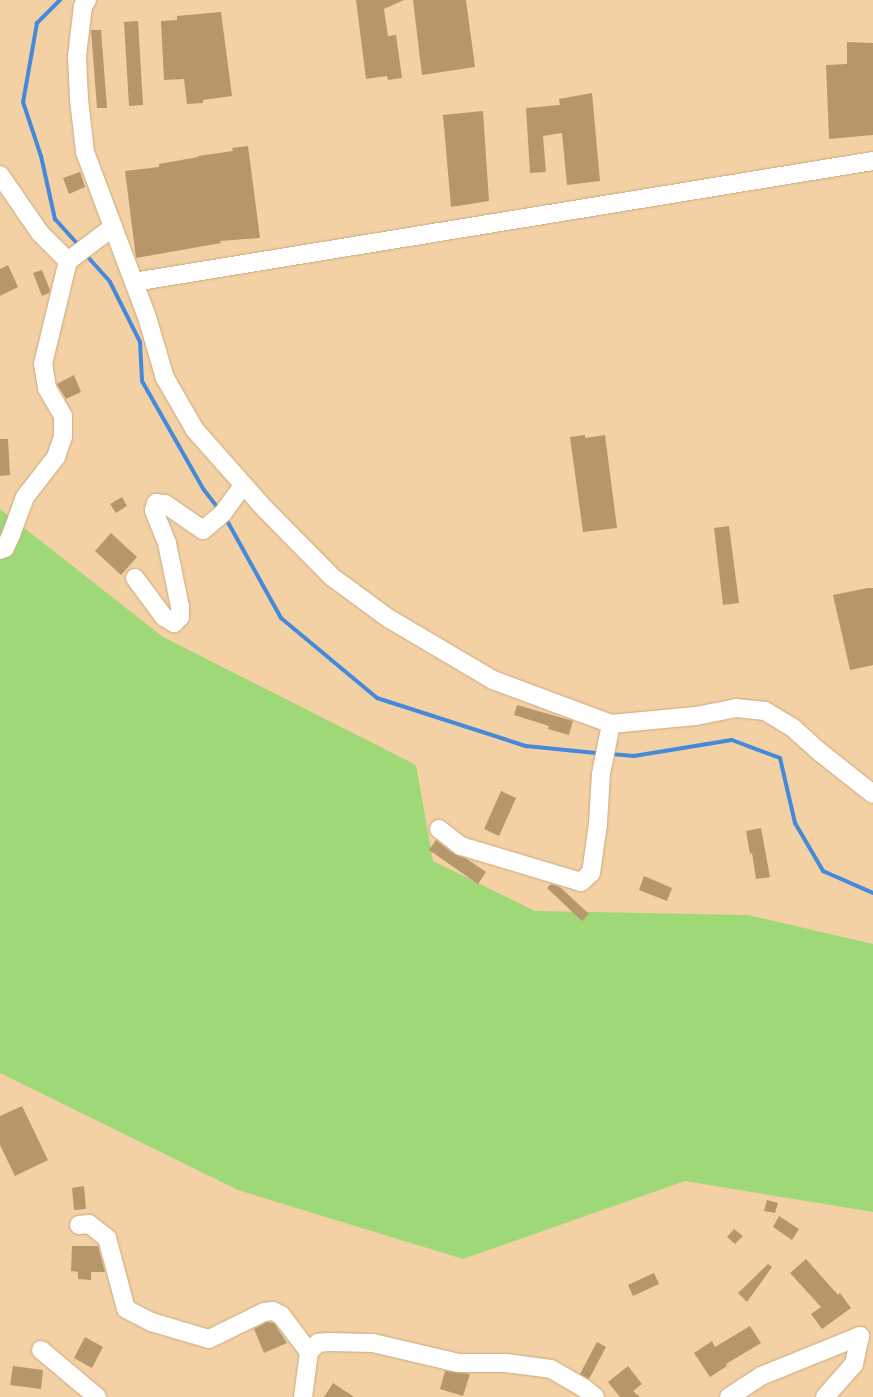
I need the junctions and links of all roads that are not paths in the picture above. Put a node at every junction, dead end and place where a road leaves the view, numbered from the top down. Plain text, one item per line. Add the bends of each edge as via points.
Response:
1 (87, 0) edge
2 (873, 160) edge
3 (0, 176) edge
4 (113, 227) junction
5 (68, 260) junction
6 (134, 282) junction
7 (243, 485) junction
8 (0, 550) edge
9 (135, 578) dead end
10 (611, 724) junction
11 (873, 794) edge
12 (439, 829) dead end
13 (79, 1225) dead end
14 (866, 1333) edge
15 (41, 1350) dead end
16 (309, 1352) junction
17 (97, 1397) edge
18 (303, 1397) edge
19 (594, 1397) edge
20 (729, 1397) edge
21 (825, 1397) edge

1 - 4 street via 83,6 77,56 85,152
2 - 6 street
3 - 5 street via 40,233
4 - 5 street
4 - 6 street
5 - 8 street via 44,364 47,388 63,416 63,437 56,457 25,497 11,536 5,548
6 - 7 street via 165,378 195,430
7 - 9 street via 223,513 204,530 165,504 156,503 154,510 167,543 180,618 174,623 164,617
7 - 10 street via 332,577 388,618 494,680
10 - 11 street via 696,716 736,708 765,711 793,728
10 - 12 street via 601,774 591,873 581,882 461,846
13 - 16 street via 89,1224 107,1238 126,1309 151,1322 209,1339 264,1312 273,1311 280,1315
14 - 20 street via 760,1376
14 - 21 street via 854,1364
15 - 17 street
16 - 18 street
16 - 19 street via 318,1343 373,1343 458,1363 528,1365 551,1370

